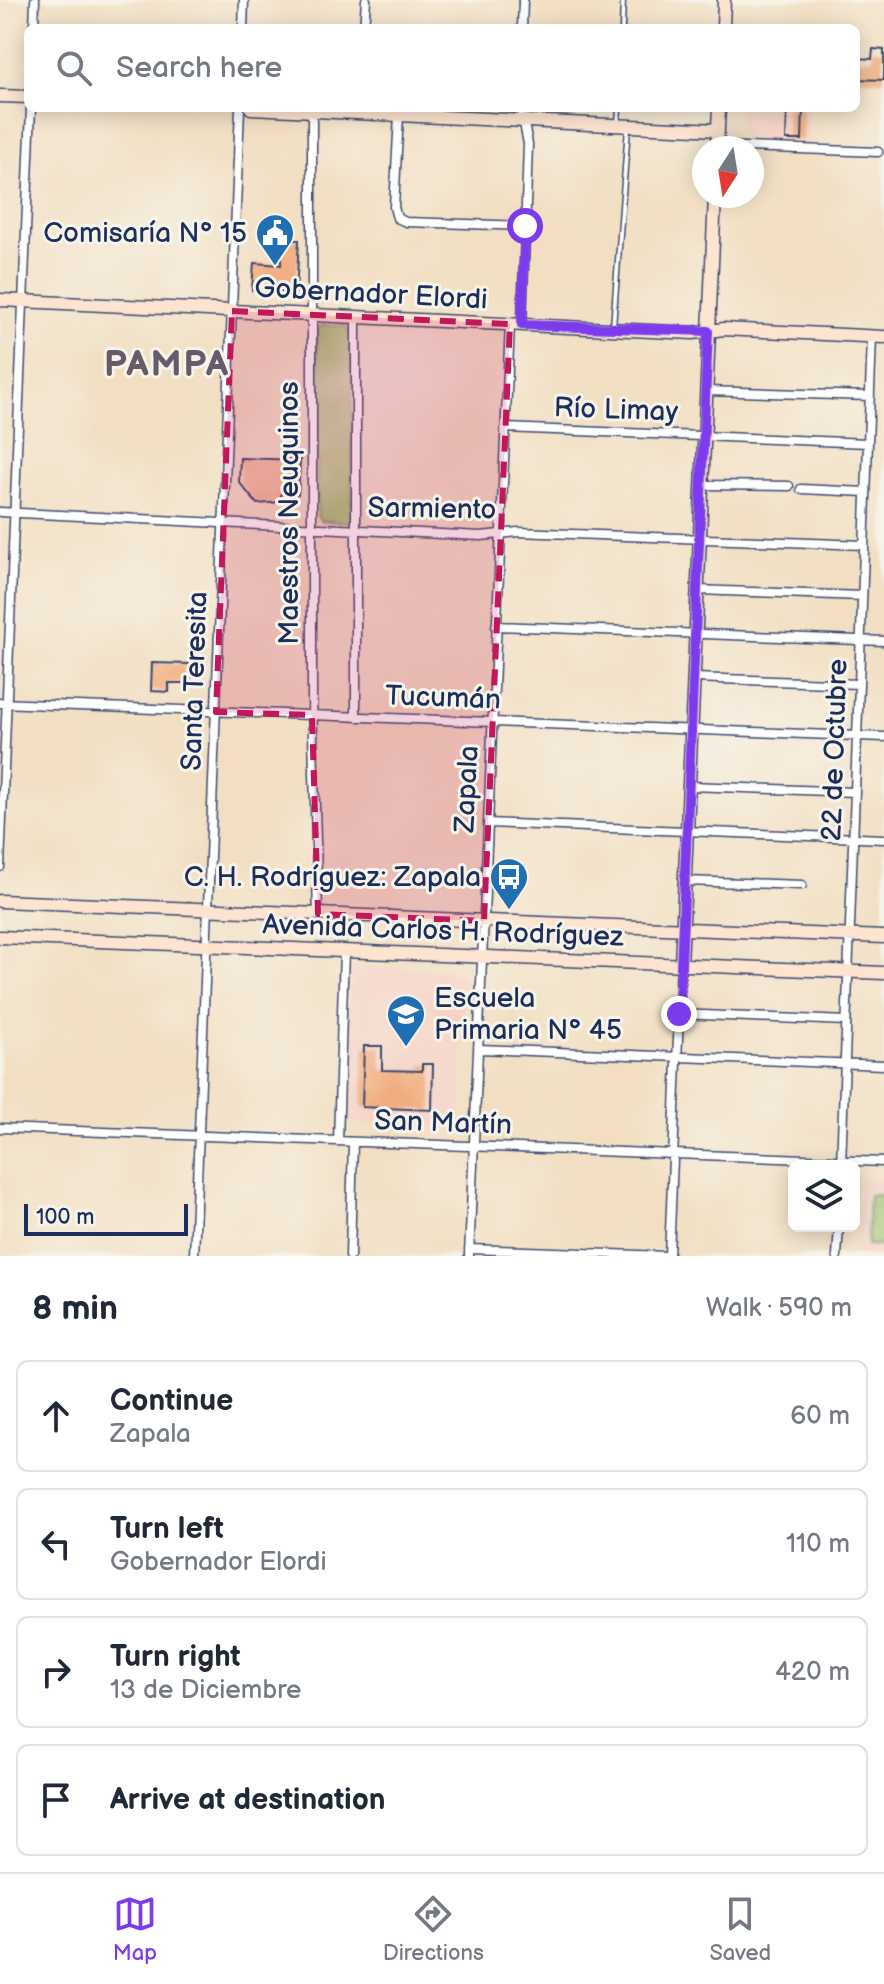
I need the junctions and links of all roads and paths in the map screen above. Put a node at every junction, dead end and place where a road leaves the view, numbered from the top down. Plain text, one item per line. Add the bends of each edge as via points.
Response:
1 (35, 0) edge
2 (244, 0) edge
3 (366, 0) edge
4 (523, 0) edge
5 (623, 0) edge
6 (724, 0) edge
7 (34, 24) edge
8 (243, 24) edge
9 (364, 24) edge
10 (522, 24) edge
11 (622, 24) edge
12 (723, 24) edge
13 (0, 96) edge
14 (24, 97) edge
15 (31, 112) edge
16 (240, 112) edge
17 (312, 112) edge
18 (370, 112) edge
19 (620, 112) edge
20 (719, 112) edge
21 (523, 114) edge
22 (399, 115) junction
23 (623, 126) junction
24 (718, 130) junction
25 (718, 136) edge
26 (764, 148) edge
27 (878, 152) dead end
28 (714, 208) edge
29 (525, 226) junction
30 (0, 300) edge
31 (23, 301) junction
32 (232, 311) junction
33 (311, 315) junction
34 (356, 317) junction
35 (516, 325) junction
36 (613, 329) junction
37 (708, 331) junction
38 (878, 337) edge
39 (706, 391) junction
40 (870, 396) junction
41 (505, 428) junction
42 (704, 436) junction
43 (868, 443) junction
44 (702, 485) junction
45 (789, 486) dead end
46 (801, 489) dead end
47 (866, 492) junction
48 (0, 512) edge
49 (14, 513) junction
50 (223, 523) junction
51 (311, 528) junction
52 (356, 530) junction
53 (500, 534) junction
54 (700, 539) junction
55 (864, 545) junction
56 (697, 590) junction
57 (862, 596) junction
58 (496, 626) junction
59 (695, 633) junction
60 (861, 640) junction
61 (884, 641) edge
62 (694, 678) junction
63 (859, 684) junction
64 (3, 704) edge
65 (216, 712) junction
66 (312, 715) junction
67 (356, 717) junction
68 (492, 722) junction
69 (691, 730) junction
70 (857, 736) junction
71 (884, 737) edge
72 (689, 786) junction
73 (855, 792) junction
74 (488, 823) junction
75 (687, 831) junction
76 (853, 838) junction
77 (884, 839) edge
78 (0, 867) edge
79 (685, 881) junction
80 (802, 885) dead end
81 (0, 901) edge
82 (208, 909) junction
83 (318, 914) junction
84 (484, 921) junction
85 (683, 928) junction
86 (850, 935) junction
87 (0, 937) edge
88 (884, 937) edge
89 (206, 945) junction
90 (344, 951) junction
91 (482, 957) junction
92 (681, 965) junction
93 (848, 972) junction
94 (884, 973) edge
95 (679, 1014) junction
96 (846, 1021) junction
97 (478, 1049) junction
98 (678, 1057) junction
99 (845, 1064) junction
100 (884, 1065) edge
101 (0, 1128) edge
102 (198, 1136) junction
103 (338, 1141) junction
104 (353, 1142) junction
105 (474, 1146) junction
106 (674, 1154) junction
107 (788, 1160) edge
108 (841, 1160) edge
109 (884, 1162) edge
110 (860, 1163) edge
111 (839, 1232) edge
112 (469, 1252) edge
113 (194, 1256) edge
114 (350, 1256) edge
115 (668, 1256) edge
116 (837, 1256) edge

1 - 7 street
2 - 8 street
3 - 9 street
4 - 10 street
5 - 11 lane
6 - 12 street
13 - 14 street
15 - 31 street
16 - 32 street, Santa Teresita
17 - 33 street, Maestros Neuquinos
18 - 22 street
19 - 23 lane
20 - 24 street
21 - 22 street
21 - 23 street
21 - 29 street, Zapala via 528,140
22 - 29 street via 397,218
23 - 24 street
23 - 36 lane
24 - 25 street
26 - 27 street
28 - 37 street
29 - 35 street, Zapala
30 - 31 street, Gobernador Elordi
31 - 32 street, Gobernador Elordi
31 - 49 street
32 - 33 street, Gobernador Elordi
32 - 50 street, Santa Teresita
33 - 34 street, Gobernador Elordi
33 - 51 street, Maestros Neuquinos
34 - 35 street, Gobernador Elordi
34 - 52 street
35 - 36 street, Gobernador Elordi
35 - 41 street, Zapala
36 - 37 street, Gobernador Elordi
37 - 38 street, Gobernador Elordi
37 - 39 street
38 - 40 street, 22 de Octubre
39 - 40 street
39 - 42 street
40 - 43 street, 22 de Octubre
41 - 42 street, Río Limay
41 - 53 street, Zapala
42 - 43 street, Río Limay
42 - 44 street
43 - 47 street, 22 de Octubre
44 - 45 street
44 - 54 street
46 - 47 street
47 - 55 street, 22 de Octubre
48 - 49 street, Sarmiento
49 - 50 street, Sarmiento
49 - 64 street
50 - 51 street, Sarmiento
50 - 65 street, Santa Teresita
51 - 52 street, Sarmiento
51 - 66 street, Maestros Neuquinos
52 - 53 street, Sarmiento
52 - 67 street
53 - 54 street, Sarmiento
53 - 58 street, Zapala
54 - 55 street, Sarmiento
54 - 56 street
55 - 57 street, 22 de Octubre
56 - 57 street
56 - 59 street
57 - 60 street, 22 de Octubre
58 - 59 street
58 - 68 street, Zapala
59 - 60 street
59 - 62 street
60 - 61 street
60 - 63 street, 22 de Octubre
62 - 63 street
62 - 69 street
63 - 70 street, 22 de Octubre
64 - 65 street, Tucumán
64 - 78 street
65 - 66 street, Tucumán
65 - 82 street, Santa Teresita
66 - 67 street, Tucumán
66 - 83 street, Maestros Neuquinos
67 - 68 street, Tucumán
68 - 69 street, Tucumán
68 - 74 street, Zapala
69 - 70 street, Tucumán
69 - 72 street
70 - 71 street, Tucumán
70 - 73 street, 22 de Octubre
72 - 73 street
72 - 75 street
73 - 76 street, 22 de Octubre
74 - 75 street
74 - 84 street, Zapala
75 - 76 street
75 - 79 street
76 - 77 street
76 - 86 street, 22 de Octubre
79 - 80 street
79 - 85 street
81 - 82 street, Avenida Carlos H. Rodríguez
82 - 83 street, Avenida Carlos H. Rodríguez
82 - 89 street, Santa Teresita
83 - 84 street, Avenida Carlos H. Rodríguez
84 - 85 street, Avenida Carlos H. Rodríguez
84 - 91 street, Zapala
85 - 86 street, Avenida Carlos H. Rodríguez
85 - 92 street
86 - 88 street, Avenida Carlos H. Rodríguez
86 - 93 street, 22 de Octubre
87 - 89 street, Avenida Carlos H. Rodríguez
89 - 90 street, Avenida Carlos H. Rodríguez
89 - 102 street, Santa Teresita
90 - 91 street, Avenida Carlos H. Rodríguez
90 - 103 street
91 - 92 street, Avenida Carlos H. Rodríguez
91 - 97 street, Zapala
92 - 93 street, Avenida Carlos H. Rodríguez
92 - 95 street
93 - 94 street, Avenida Carlos H. Rodríguez
93 - 96 street, 22 de Octubre
95 - 96 street
95 - 98 street
96 - 99 street, 22 de Octubre
97 - 98 street
97 - 105 street, Zapala
98 - 99 street
98 - 106 street
99 - 100 street
99 - 108 street, 22 de Octubre
101 - 102 street, San Martín
102 - 103 street, San Martín
102 - 113 street, Santa Teresita
103 - 104 street, San Martín
104 - 105 street, San Martín
104 - 114 street
105 - 106 street, San Martín
105 - 112 street, Zapala
106 - 107 street, San Martín
106 - 115 street
109 - 110 street, San Martín
111 - 116 street
112 - 115 street

